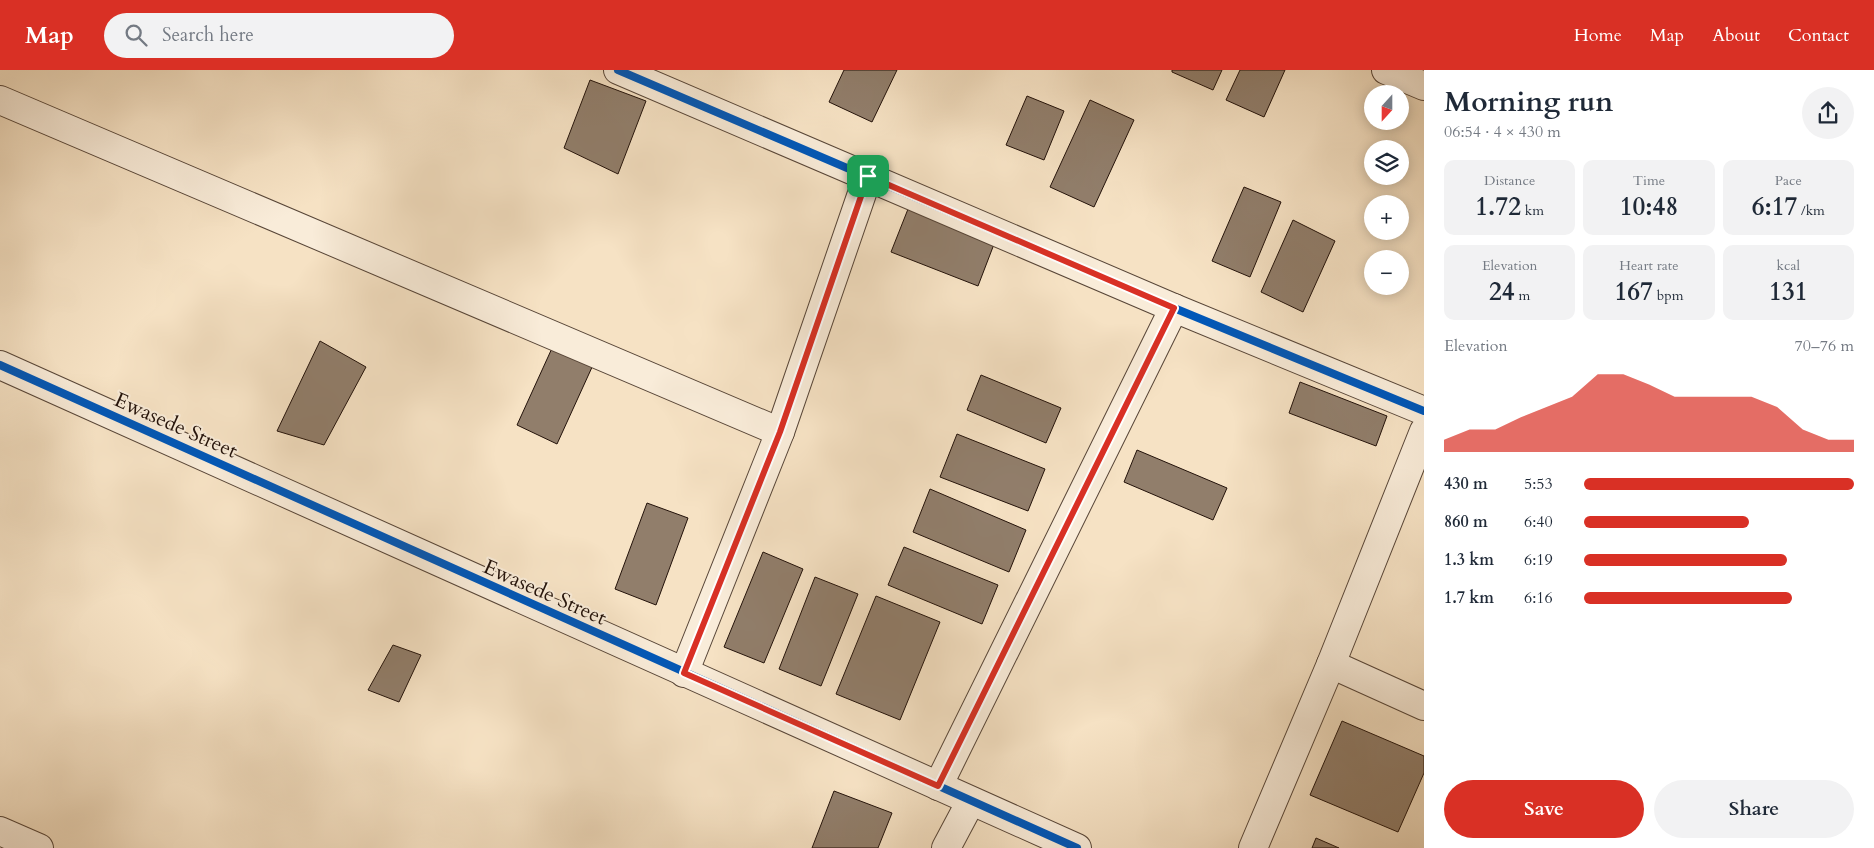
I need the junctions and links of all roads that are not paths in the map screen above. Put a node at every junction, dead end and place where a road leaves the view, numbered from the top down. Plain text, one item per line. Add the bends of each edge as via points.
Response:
1 (618, 70) edge
2 (1386, 70) edge
3 (1424, 86) edge
4 (0, 100) edge
5 (868, 176) junction
6 (1174, 308) junction
7 (0, 365) edge
8 (1424, 411) edge
9 (1424, 431) edge
10 (780, 432) junction
11 (1331, 664) junction
12 (684, 673) junction
13 (1424, 706) edge
14 (938, 786) junction
15 (971, 801) junction
16 (0, 831) edge
17 (39, 848) edge
18 (946, 848) edge
19 (1077, 848) edge
20 (1253, 848) edge

1 - 5 street
2 - 3 street
4 - 10 street
5 - 6 street
5 - 10 street
6 - 8 street
6 - 14 street
7 - 12 street, Ewasede Street
9 - 11 street
10 - 12 street
11 - 13 street
11 - 20 street
12 - 14 street, Ewasede Street
14 - 15 street, Ewasede Street
15 - 18 street
15 - 19 street, Ewasede Street
16 - 17 street

